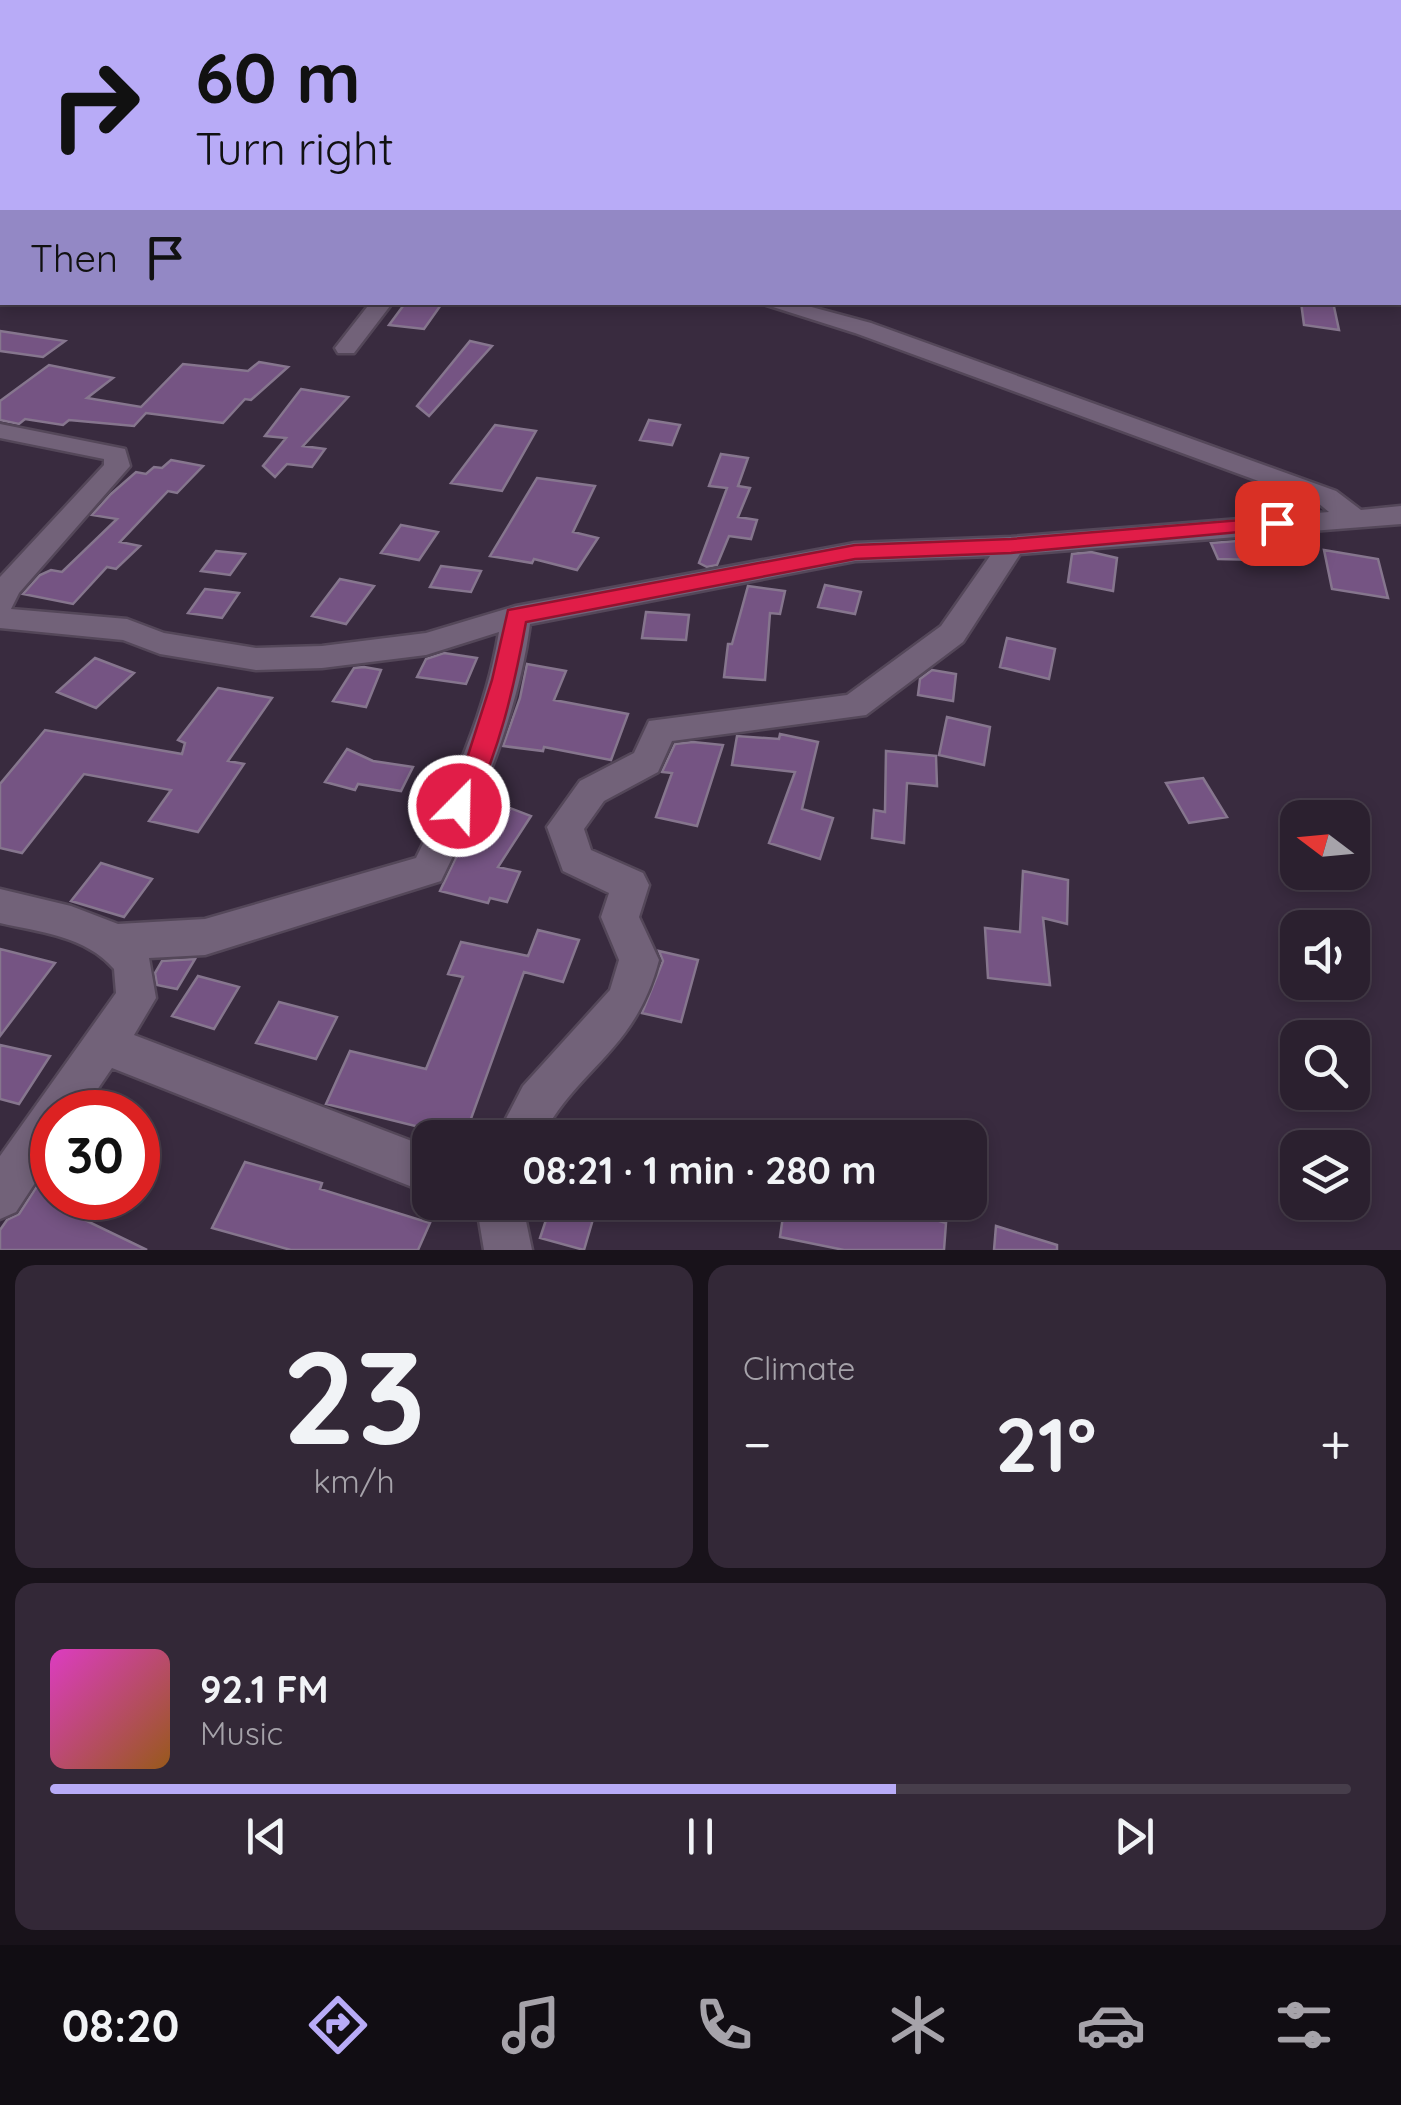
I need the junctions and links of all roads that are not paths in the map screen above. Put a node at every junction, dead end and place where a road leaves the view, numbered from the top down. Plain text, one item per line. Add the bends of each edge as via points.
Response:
1 (381, 305) edge
2 (777, 305) edge
3 (346, 348) dead end
4 (0, 431) edge
5 (1401, 514) edge
6 (1353, 517) junction
7 (1011, 546) junction
8 (0, 602) edge
9 (516, 616) junction
10 (0, 618) edge
11 (0, 906) edge
12 (116, 942) junction
13 (104, 1044) junction
14 (72, 1090) edge
15 (524, 1120) edge
16 (30, 1152) edge
17 (412, 1164) edge
18 (0, 1196) edge
19 (502, 1220) edge
20 (508, 1250) edge

1 - 3 street
2 - 6 street via 863,328 1327,497
4 - 8 street via 116,454 117,466
5 - 6 street
6 - 7 street
7 - 9 street via 855,552
7 - 15 street via 952,634 854,706 661,730 646,762 592,791 565,826 576,860 630,884 620,918 639,960 626,1002
9 - 10 street via 426,644 256,659 160,643 127,630
9 - 12 street via 475,774 428,870 204,937
11 - 12 street
12 - 13 street via 132,962 136,998
13 - 14 street
13 - 17 street
16 - 18 street
19 - 20 street

